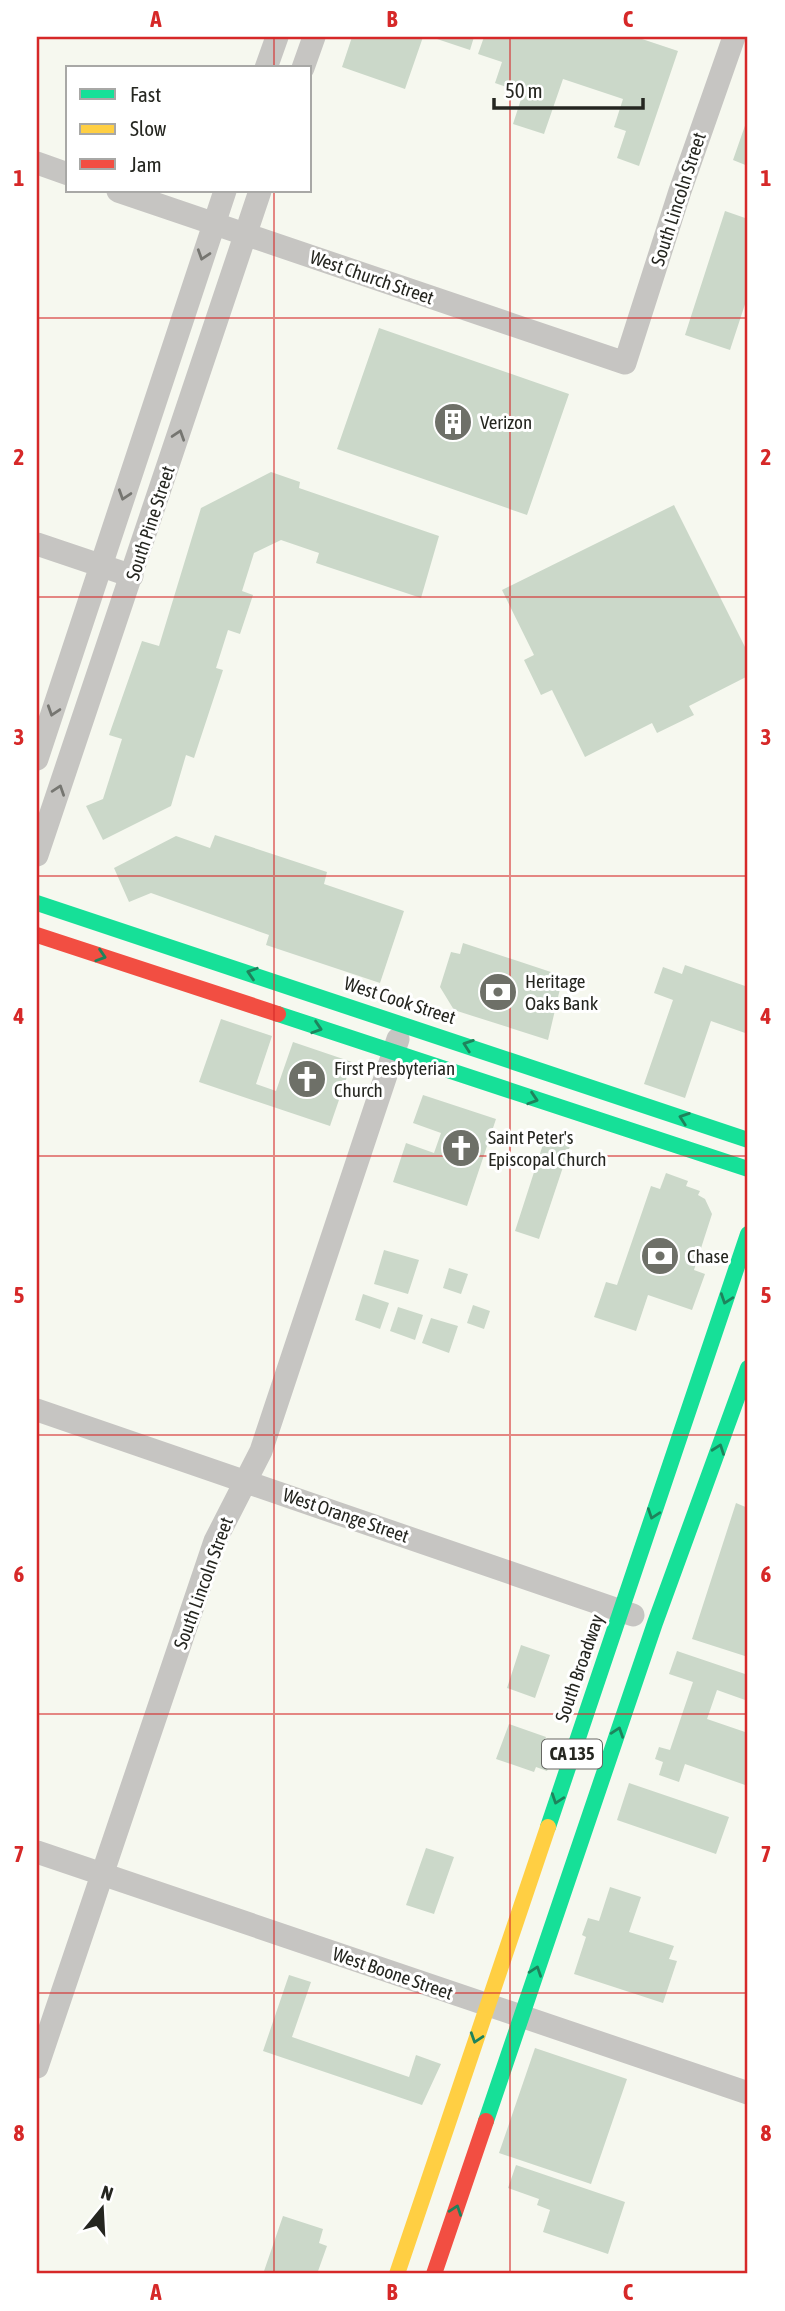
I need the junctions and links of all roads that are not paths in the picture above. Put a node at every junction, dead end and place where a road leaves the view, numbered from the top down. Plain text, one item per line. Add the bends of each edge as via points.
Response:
1 (277, 37) edge
2 (314, 37) edge
3 (734, 37) edge
4 (268, 66) edge
5 (304, 66) edge
6 (37, 163) edge
7 (66, 173) edge
8 (121, 192) edge
9 (225, 192) edge
10 (260, 192) edge
11 (214, 223) junction
12 (245, 234) junction
13 (625, 363) joint
14 (37, 544) edge
15 (100, 566) junction
16 (132, 576) junction
17 (37, 759) edge
18 (37, 855) edge
19 (37, 903) edge
20 (37, 934) edge
21 (404, 1023) junction
22 (393, 1053) junction
23 (748, 1140) edge
24 (748, 1169) edge
25 (748, 1234) edge
26 (748, 1368) edge
27 (37, 1410) edge
28 (248, 1481) junction
29 (621, 1611) junction
30 (655, 1623) junction
31 (37, 1852) edge
32 (103, 1875) junction
33 (487, 2005) junction
34 (520, 2016) junction
35 (37, 2067) edge
36 (748, 2093) edge
37 (397, 2274) edge
38 (434, 2274) edge

1 - 4 street
2 - 5 street
3 - 13 street, South Lincoln Street
6 - 7 street
8 - 11 street, West Church Street
9 - 11 street, South Pine Street
10 - 12 street, South Pine Street
11 - 12 street, West Church Street
11 -> 15 street, South Pine Street
12 - 13 street, West Church Street
16 -> 12 street, South Pine Street
14 - 15 street
15 - 16 street
15 -> 17 street, South Pine Street
18 -> 16 street, South Pine Street
21 -> 19 main road, West Cook Street
20 -> 22 main road
21 - 22 street, South Lincoln Street
23 -> 21 main road, West Cook Street
22 -> 24 main road
22 - 28 street, South Lincoln Street
25 -> 29 main road, South Broadway / CA 135
30 -> 26 main road, CA 135
27 - 28 street, West Orange Street
28 - 29 street, West Orange Street
28 - 32 street, South Lincoln Street via 215,1541
29 - 30 street, West Orange Street
29 -> 33 main road, South Broadway / CA 135
34 -> 30 main road, CA 135
31 - 32 street, West Boone Street
32 - 33 street, West Boone Street
32 - 35 street, South Lincoln Street
33 - 34 street, West Boone Street
33 -> 37 main road, South Broadway / CA 135
34 - 36 street, West Boone Street
38 -> 34 main road, CA 135

